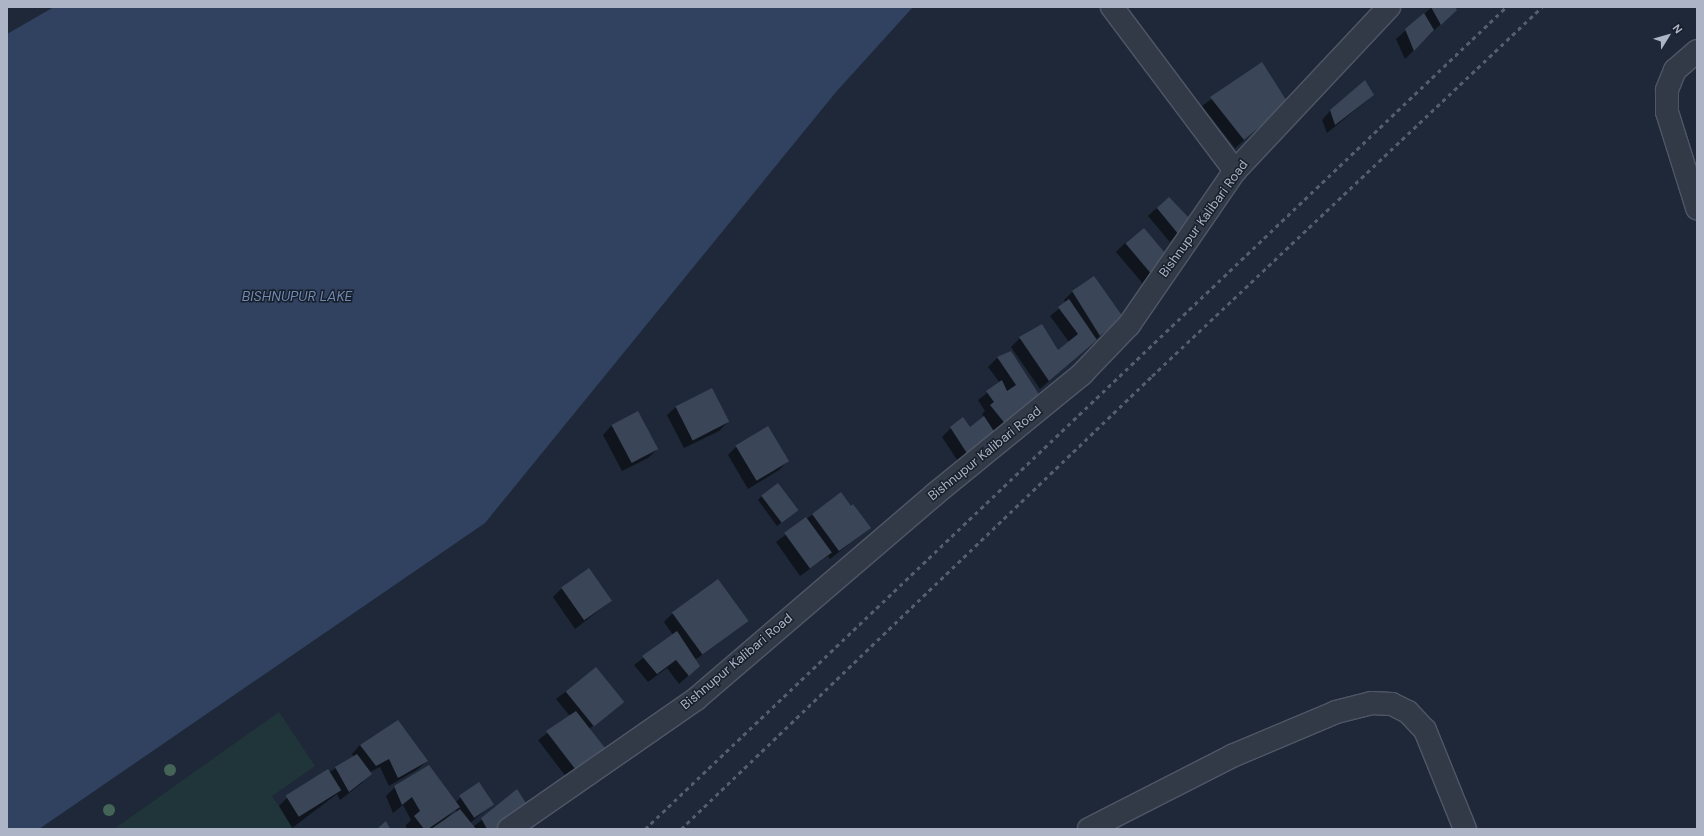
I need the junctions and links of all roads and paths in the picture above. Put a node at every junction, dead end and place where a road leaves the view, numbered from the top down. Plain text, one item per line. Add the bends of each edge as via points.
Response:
1 (1112, 7) edge
2 (1389, 7) edge
3 (1697, 51) edge
4 (1235, 171) junction
5 (1697, 208) edge
6 (509, 829) edge
7 (1089, 829) edge
8 (1465, 829) edge

1 - 4 street
2 - 4 street, Bishnupur Kalibari Road
3 - 5 street via 1675,70 1667,90 1667,112
4 - 6 street, Bishnupur Kalibari Road via 1129,325 1082,374 935,494 696,698
7 - 8 street via 1232,756 1336,712 1371,703 1392,704 1402,709 1425,730

